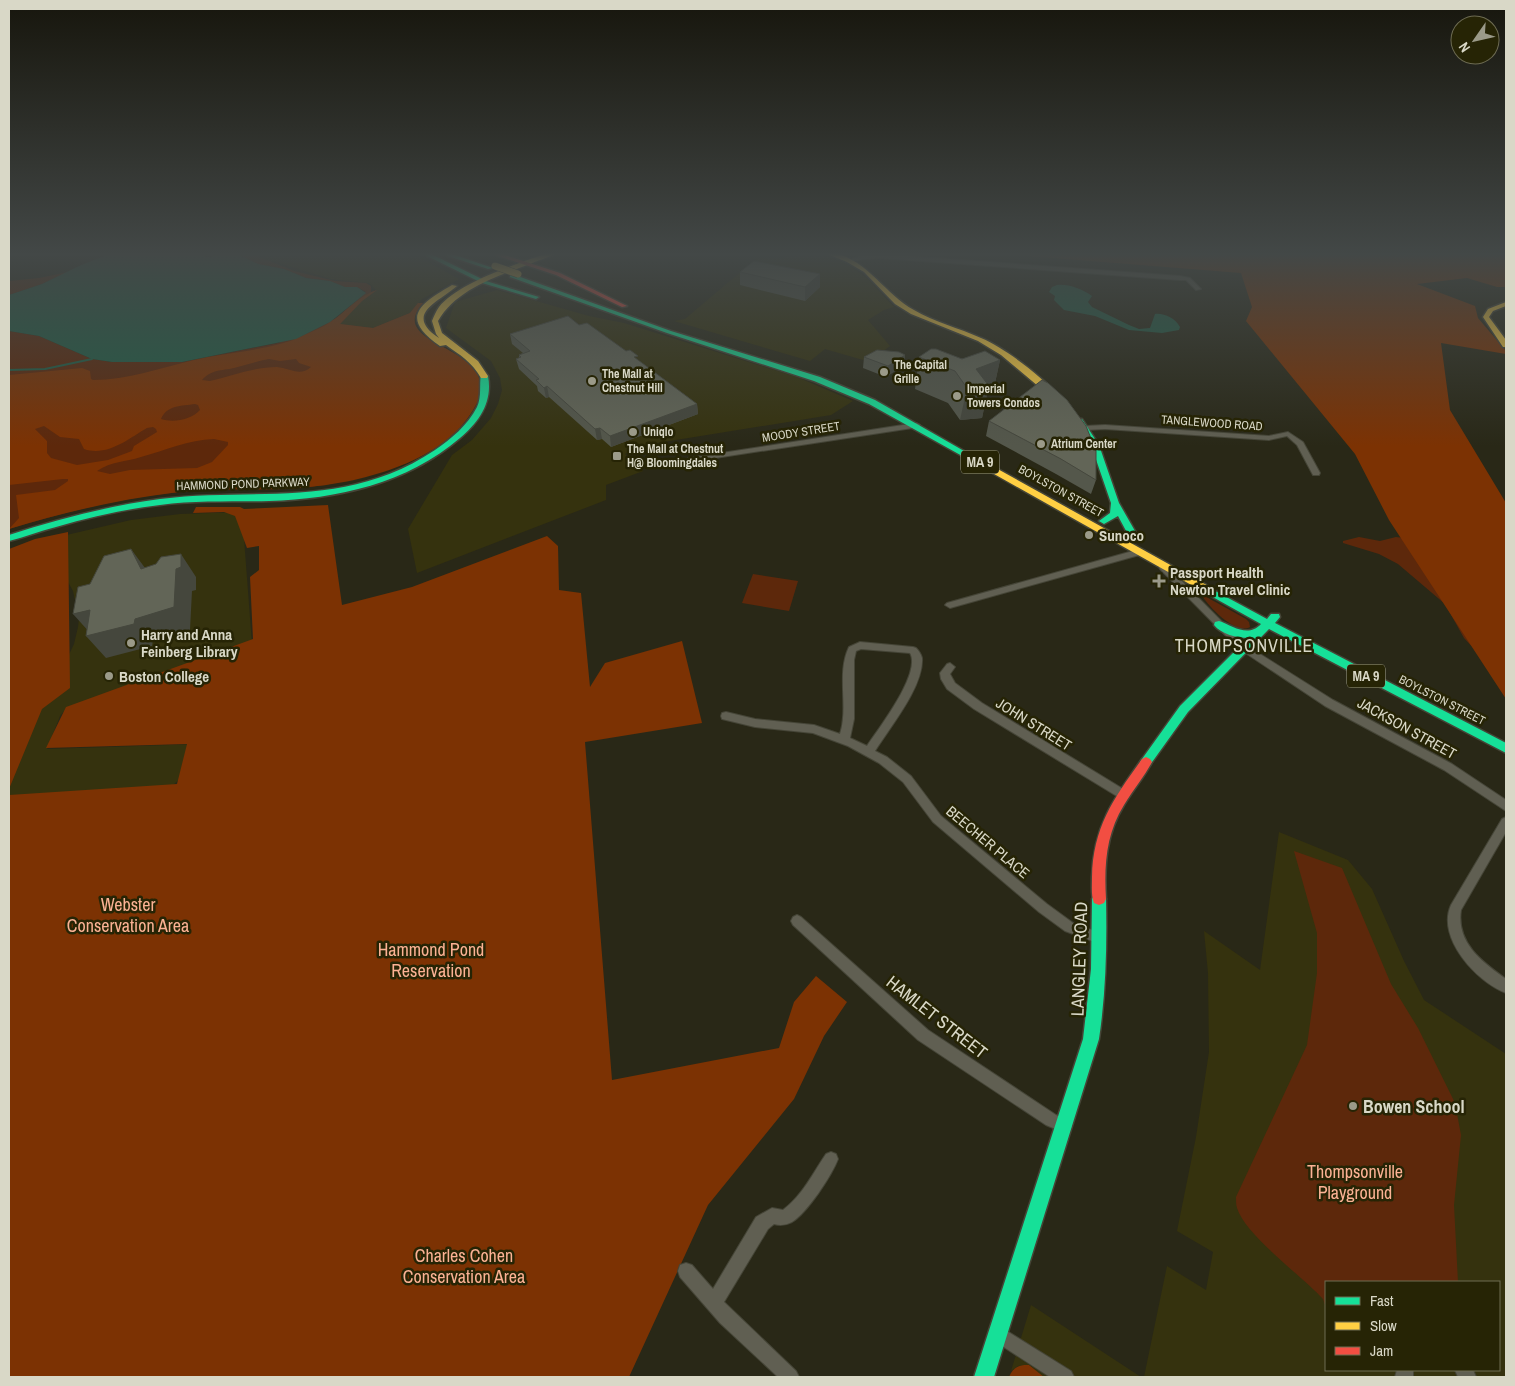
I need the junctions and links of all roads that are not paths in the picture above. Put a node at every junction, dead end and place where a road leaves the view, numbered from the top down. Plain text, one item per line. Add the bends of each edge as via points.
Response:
1 (420, 317) edge
2 (436, 317) edge
3 (635, 317) joint
4 (921, 317) edge
5 (1486, 317) edge
6 (1506, 344) edge
7 (464, 353) junction
8 (1064, 405) edge
9 (1074, 415) edge
10 (916, 426) junction
11 (1085, 428) junction
12 (689, 460) dead end
13 (1316, 473) dead end
14 (1115, 503) junction
15 (1104, 521) junction
16 (9, 538) edge
17 (1134, 538) junction
18 (1140, 552) junction
19 (1157, 562) junction
20 (950, 605) dead end
21 (1268, 624) junction
22 (1219, 625) junction
23 (1244, 648) junction
24 (950, 667) dead end
25 (726, 716) dead end
26 (1506, 736) edge
27 (844, 740) junction
28 (1506, 748) edge
29 (869, 752) junction
30 (1124, 795) junction
31 (1506, 806) edge
32 (1506, 822) edge
33 (797, 921) dead end
34 (1100, 938) junction
35 (1506, 987) edge
36 (1065, 1126) junction
37 (831, 1158) dead end
38 (686, 1270) dead end
39 (714, 1302) junction
40 (998, 1333) junction
41 (790, 1377) edge
42 (984, 1377) edge
43 (1065, 1377) edge

1 - 7 main road, HAMMOND POND PARKWAY via 420,326 428,336
2 - 7 main road, HAMMOND POND PARKWAY via 435,324 442,337
3 - 10 main road, BOYLSTON STREET / MA 9 via 824,382
3 - 15 main road, BOYLSTON STREET / MA 9 via 793,361 859,387
4 - 8 main road via 1004,353
5 - 6 main road
7 - 16 main road, HAMMOND POND PARKWAY via 475,361 484,376 486,393 483,406 454,440 404,470 324,494 284,498 203,498 158,503 72,519
9 - 11 main road
10 - 12 street, MOODY STREET
10 - 18 main road, BOYLSTON STREET / MA 9
11 - 13 street, TANGLEWOOD ROAD via 1269,438 1288,434 1300,444
11 - 14 main road via 1095,445
14 - 15 main road via 1115,514
14 - 17 main road
15 - 17 main road, BOYLSTON STREET / MA 9
17 - 21 main road, BOYLSTON STREET / MA 9
18 - 19 main road, BOYLSTON STREET / MA 9
18 - 20 street
19 - 21 main road, BOYLSTON STREET / MA 9
19 - 22 street, JACKSON STREET
21 - 22 main road via 1252,634 1242,635
21 - 23 main road, LANGLEY ROAD
21 - 26 main road, BOYLSTON STREET / MA 9
21 - 28 main road, BOYLSTON STREET / MA 9
22 - 23 street, JACKSON STREET
23 - 30 main road, LANGLEY ROAD via 1176,718
23 - 31 street, JACKSON STREET via 1329,703 1448,767
24 - 30 street, JOHN STREET via 945,673 946,679 960,694
25 - 27 street, BEECHER PLACE via 755,723 805,727
27 - 29 street, BEECHER PLACE
27 - 29 street via 848,730 848,672 853,647 913,650 917,656 913,682
29 - 34 street, BEECHER PLACE via 902,774 937,819 1043,908 1069,927
30 - 34 main road, LANGLEY ROAD via 1108,822 1100,849
32 - 35 street via 1455,909 1453,920 1456,933 1470,955 1483,970
33 - 36 street, HAMLET STREET via 933,1042
34 - 36 main road, LANGLEY ROAD via 1095,1024
36 - 40 main road, LANGLEY ROAD
37 - 39 street via 799,1205 787,1216 772,1216 762,1223
38 - 39 street
39 - 41 street
40 - 42 main road, LANGLEY ROAD
40 - 43 street

